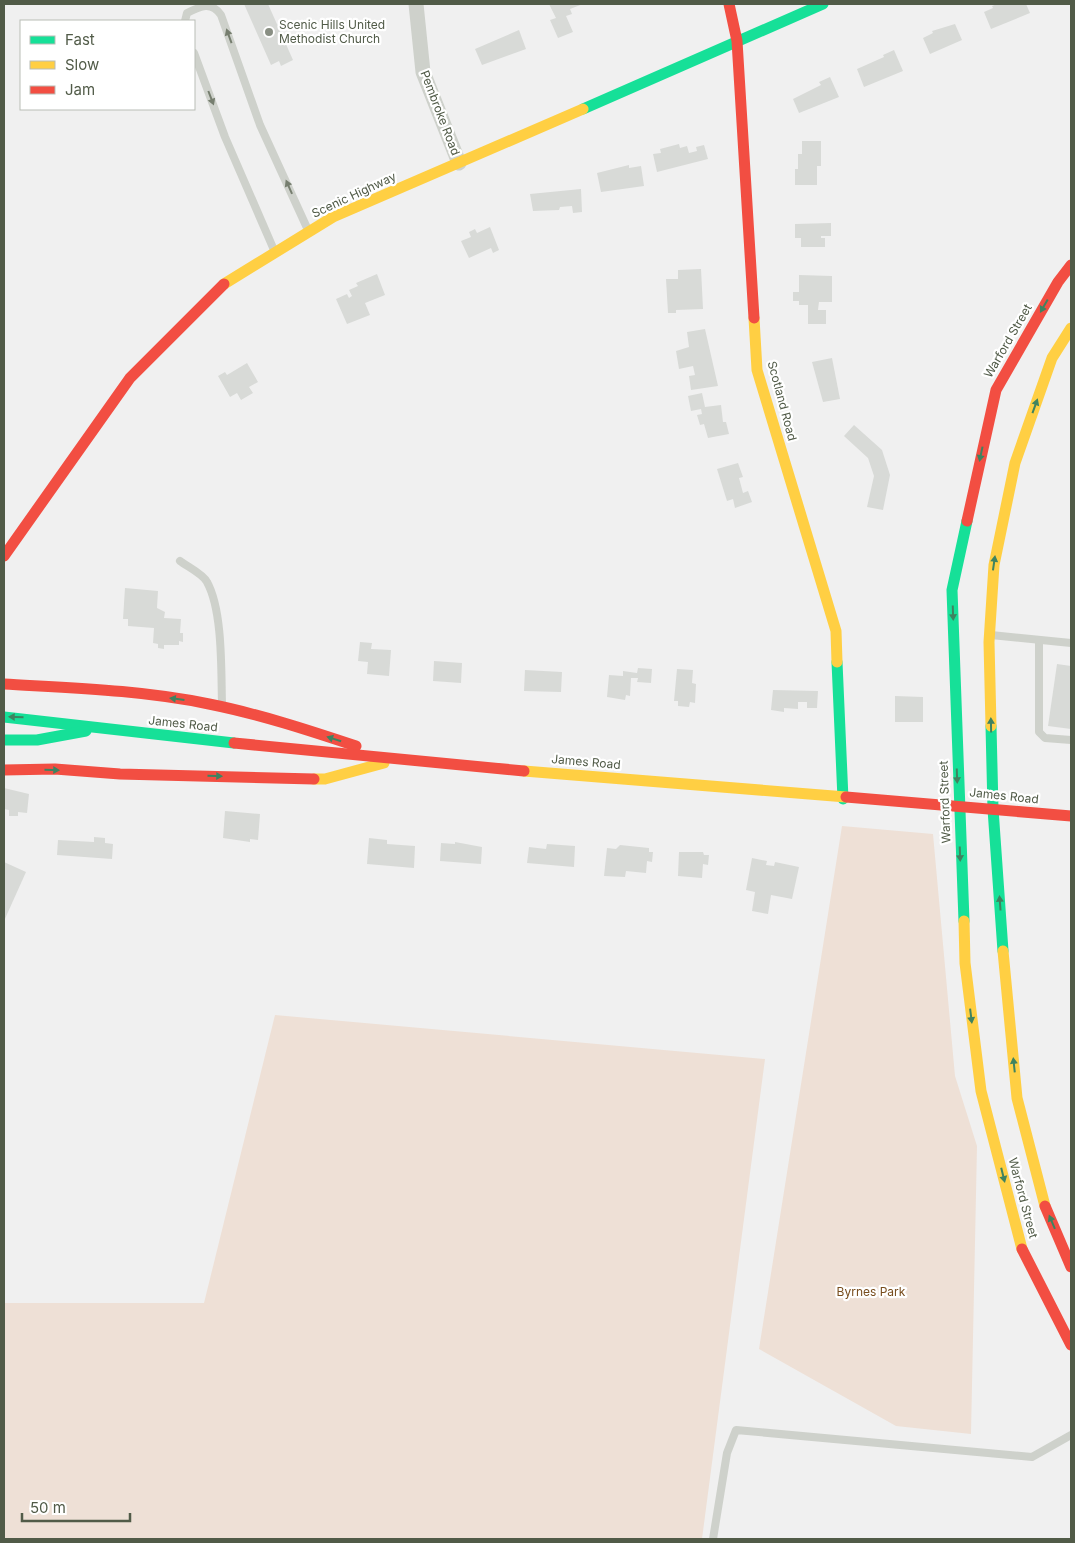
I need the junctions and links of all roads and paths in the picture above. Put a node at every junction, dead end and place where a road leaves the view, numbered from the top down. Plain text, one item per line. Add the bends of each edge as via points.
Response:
1 (416, 4) edge
2 (729, 4) edge
3 (824, 4) edge
4 (185, 20) edge
5 (737, 41) junction
6 (195, 55) edge
7 (459, 163) junction
8 (309, 232) junction
9 (275, 252) junction
10 (1071, 265) edge
11 (1071, 328) edge
12 (4, 556) edge
13 (180, 561) dead end
14 (989, 635) junction
15 (1039, 640) junction
16 (1071, 643) edge
17 (6, 683) edge
18 (222, 708) junction
19 (4, 716) edge
20 (98, 729) junction
21 (4, 740) edge
22 (1071, 740) edge
23 (397, 759) junction
24 (4, 770) edge
25 (843, 799) junction
26 (958, 805) junction
27 (993, 809) junction
28 (1071, 816) edge
29 (1071, 1267) edge
30 (1071, 1345) edge
31 (1071, 1435) edge
32 (713, 1539) edge

1 - 7 street, Pembroke Road via 423,72
2 - 5 main road, Scotland Road
3 - 5 main road, Scenic Highway
8 -> 4 lane via 260,125 222,15 216,8 200,6 187,13
5 - 7 main road, Scenic Highway
5 - 25 main road, Scotland Road via 757,370 836,631
6 -> 9 lane via 225,137
7 - 8 main road, Scenic Highway via 333,217
8 - 9 main road, Scenic Highway
9 - 12 main road, Scenic Highway via 229,279 130,378
10 -> 26 main road, Warford Street via 996,390 954,580
14 -> 11 main road, Warford Street via 994,565 1014,463 1052,358
13 - 18 lane via 207,581 215,606
14 - 15 lane
27 -> 14 main road, Warford Street
15 - 16 lane
15 - 22 lane via 1039,732 1045,738
18 -> 17 main road via 109,691
23 -> 18 main road via 285,723
20 -> 19 main road, James Road via 32,717
20 - 21 main road, James Road via 37,740
20 - 23 main road, James Road
24 -> 23 main road via 325,779
23 - 25 main road, James Road
25 - 26 main road, James Road
26 - 27 main road, James Road
26 -> 30 main road, Warford Street via 965,964 981,1091 1020,1244
27 - 28 main road, James Road
29 -> 27 main road, Warford Street via 1045,1205 1017,1098
31 - 32 lane via 1032,1457 736,1430 727,1453

